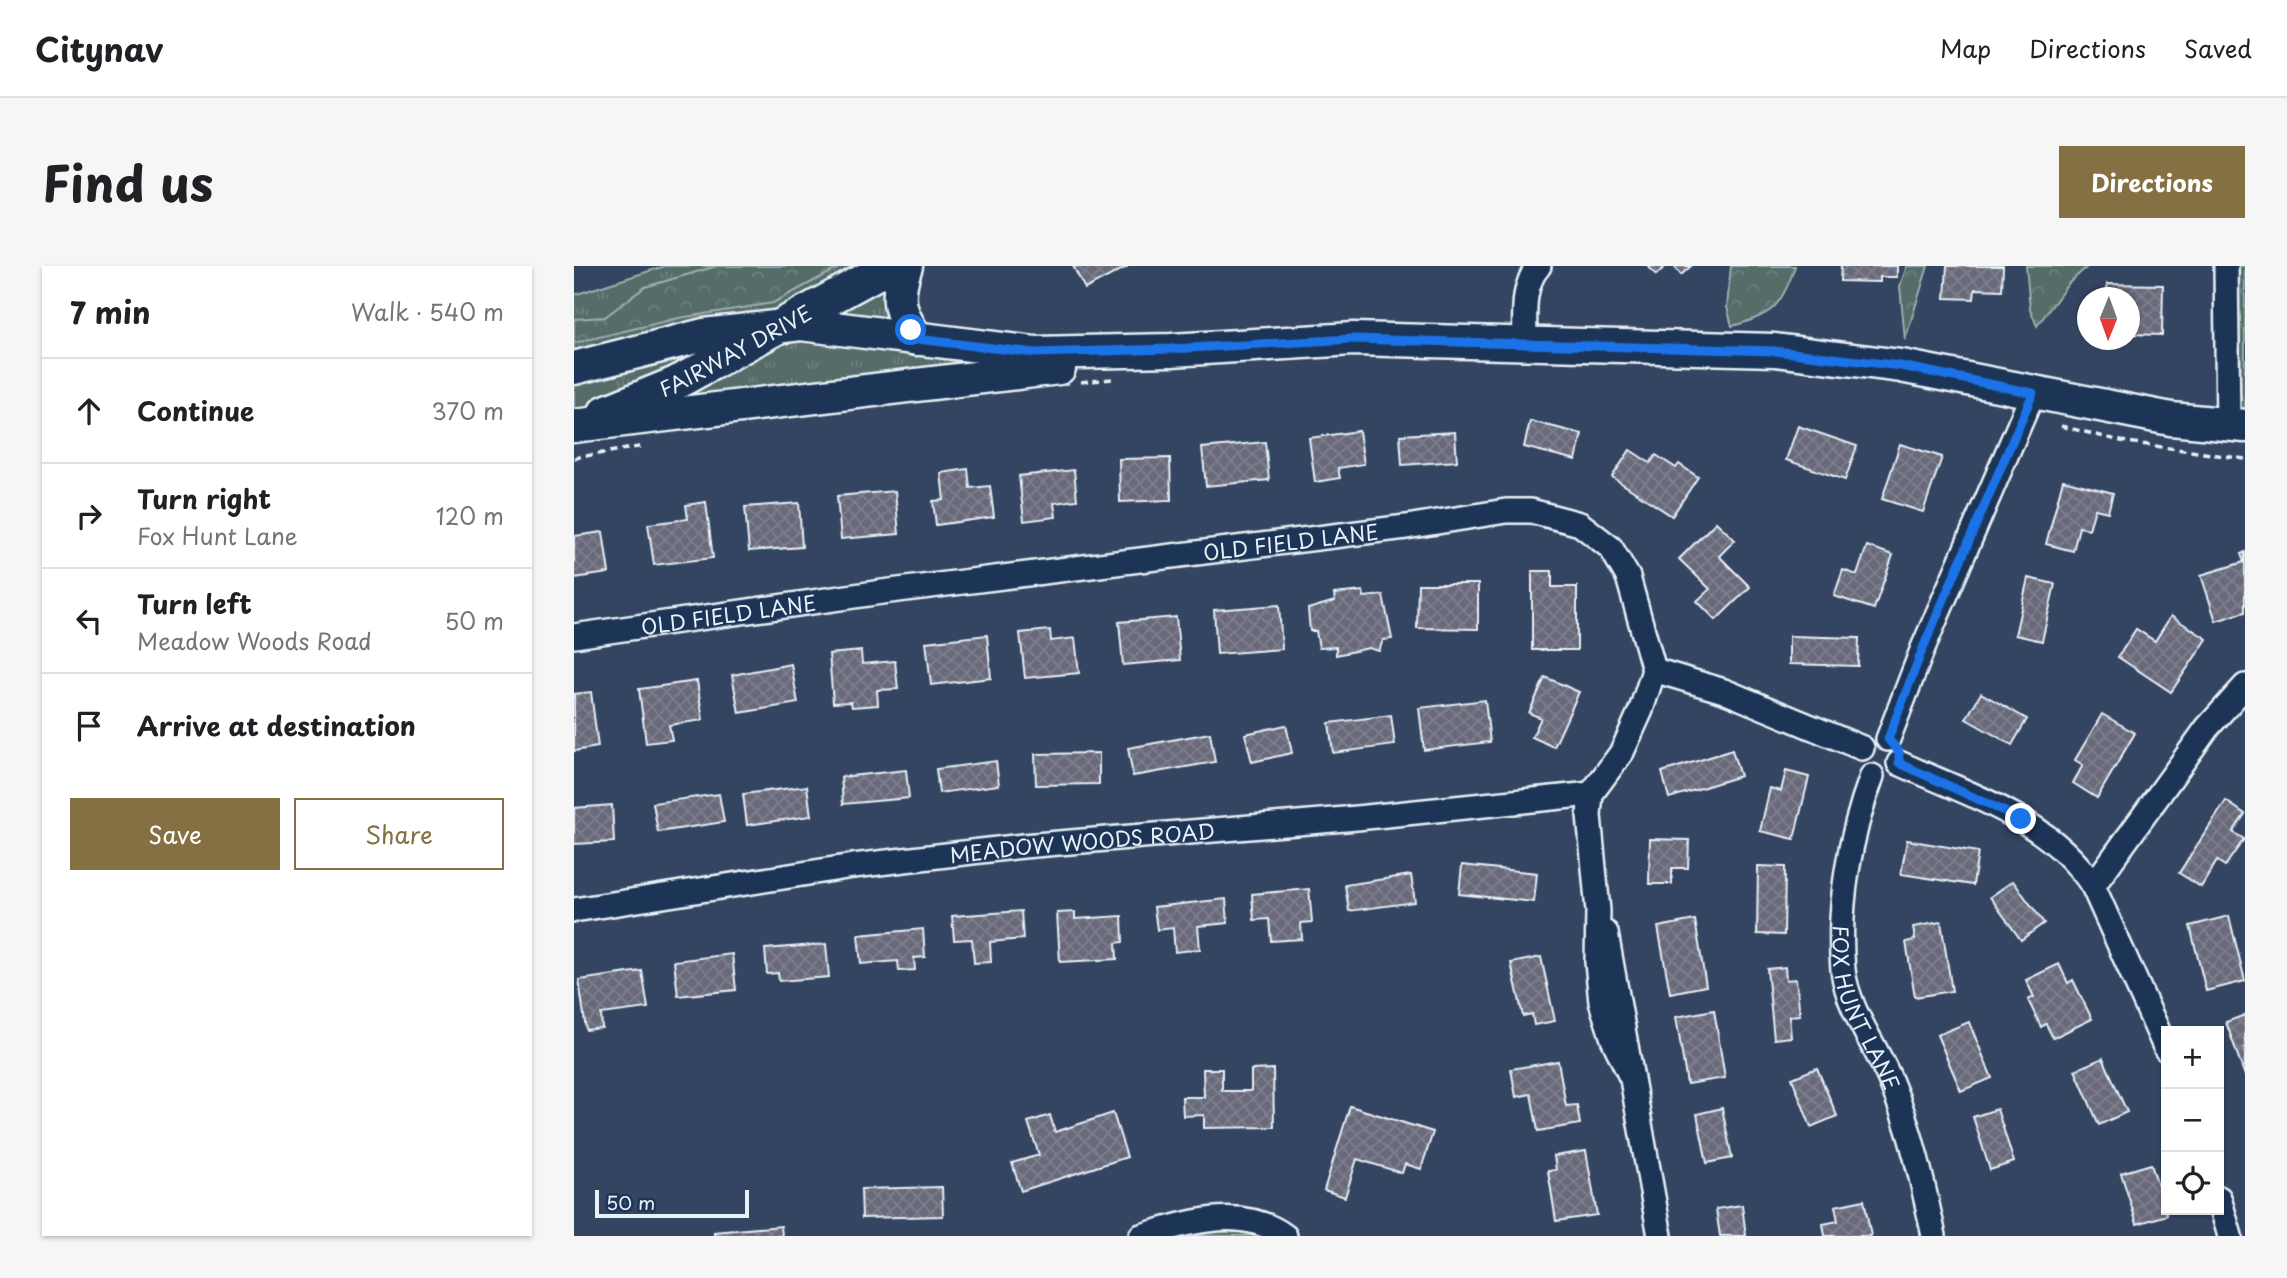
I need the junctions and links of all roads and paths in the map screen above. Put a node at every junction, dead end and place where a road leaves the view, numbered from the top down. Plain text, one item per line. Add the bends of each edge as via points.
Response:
1 (890, 266) edge
2 (906, 266) edge
3 (1539, 266) edge
4 (2226, 266) edge
5 (783, 324) junction
6 (917, 339) junction
7 (1525, 342) junction
8 (1171, 349) junction
9 (574, 368) edge
10 (2033, 393) junction
11 (574, 424) edge
12 (2054, 424) dead end
13 (2237, 426) edge
14 (2245, 459) edge
15 (574, 636) edge
16 (1654, 670) junction
17 (2245, 686) edge
18 (1888, 739) junction
19 (1862, 748) junction
20 (1899, 763) junction
21 (1872, 776) junction
22 (1591, 794) junction
23 (2093, 886) junction
24 (574, 910) edge
25 (2161, 1038) edge
26 (2224, 1215) edge
27 (1141, 1236) edge
28 (1285, 1236) edge
29 (1660, 1236) edge
30 (1934, 1236) edge
31 (2230, 1236) edge

1 - 5 street, FAIRWAY DRIVE
2 - 6 street via 898,305
3 - 7 street via 1526,293
4 - 13 street
5 - 6 street
5 - 9 street via 704,334
5 - 11 street, FAIRWAY DRIVE via 655,393
6 - 8 street via 1035,353
7 - 8 street via 1340,340
7 - 10 street via 1775,351 1901,366
8 - 11 street via 1035,372
10 - 13 street via 2171,419
10 - 18 street
12 - 14 path via 2121,441
15 - 16 street, OLD FIELD LANE via 1518,510 1580,524 1611,548 1635,595
16 - 19 street via 1724,691
16 - 22 street via 1622,752
17 - 23 street via 2207,728
18 - 19 street via 1871,739
18 - 20 street via 1899,752
19 - 21 street via 1862,767
20 - 21 street via 1891,774
20 - 23 street via 2021,819 2077,863
21 - 30 street, FOX HUNT LANE via 1846,884 1843,971 1851,1003 1891,1082 1919,1162
22 - 24 street, MEADOW WOODS ROAD via 1023,846 853,866
22 - 29 street via 1590,838 1598,911 1613,958
23 - 25 street
26 - 31 street
27 - 28 street via 1205,1218 1228,1218 1263,1225

